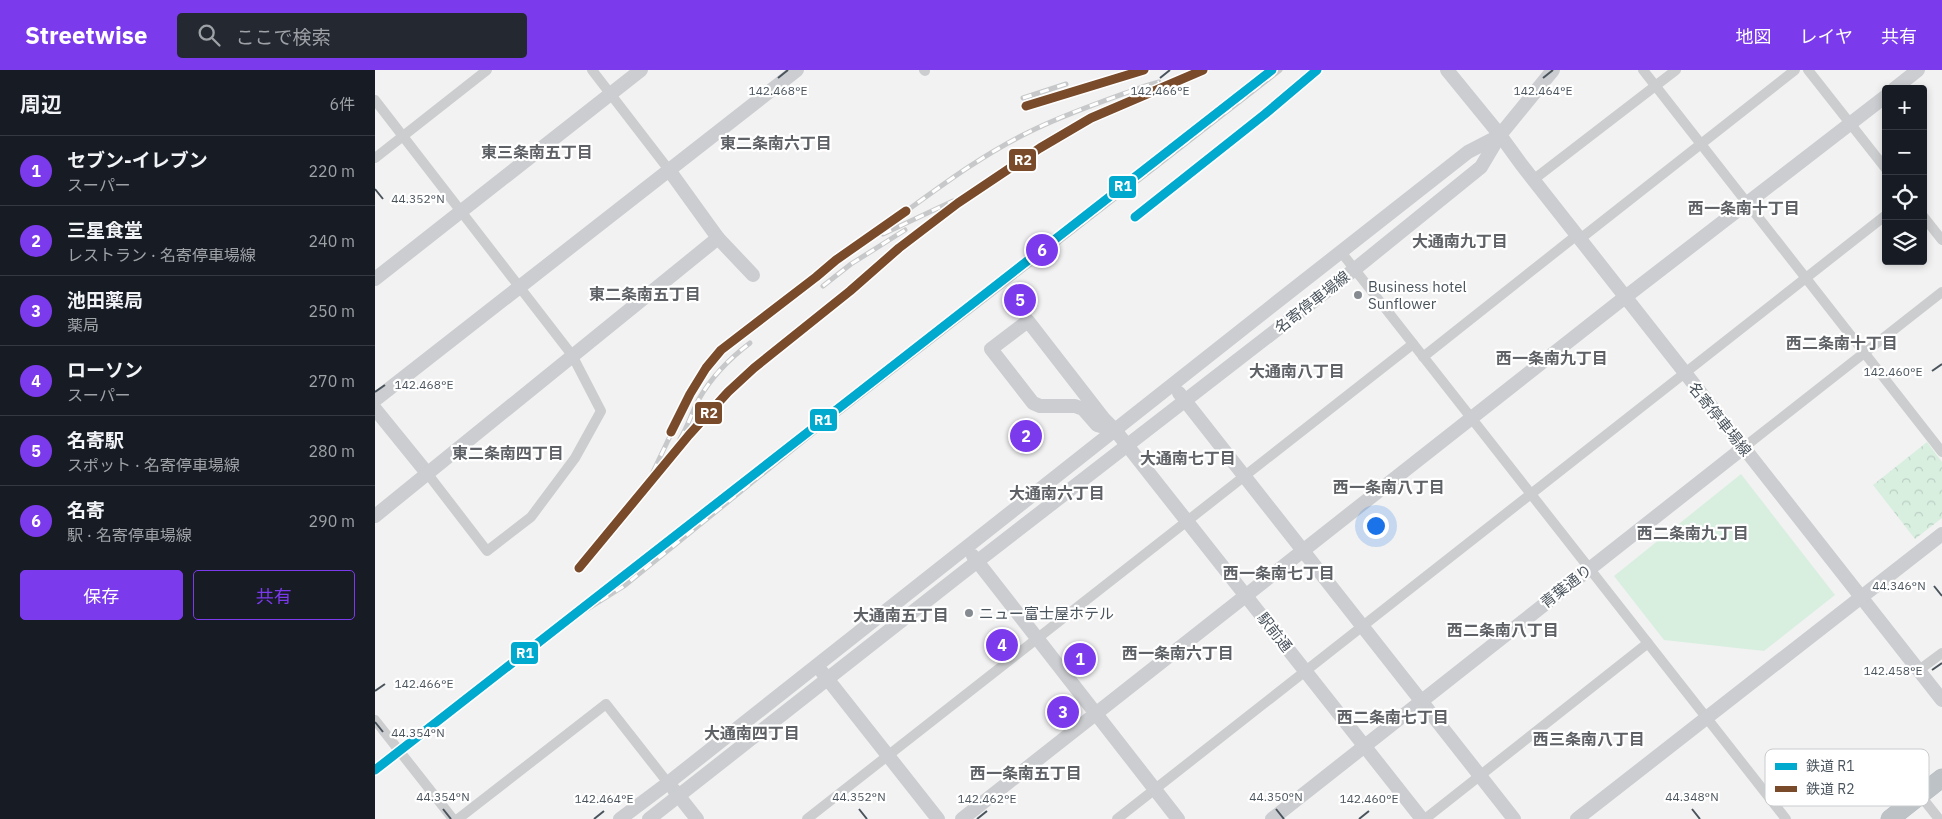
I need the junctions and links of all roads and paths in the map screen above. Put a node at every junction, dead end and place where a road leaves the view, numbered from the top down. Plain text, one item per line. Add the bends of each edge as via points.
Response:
1 (487, 70) edge
2 (592, 70) edge
3 (641, 70) edge
4 (797, 70) edge
5 (1447, 70) edge
6 (1553, 70) edge
7 (1643, 70) edge
8 (1676, 70) edge
9 (1795, 70) edge
10 (1808, 70) edge
11 (1918, 70) edge
12 (1656, 85) junction
13 (1899, 85) edge
14 (610, 94) junction
15 (1882, 99) edge
16 (375, 100) edge
17 (1850, 124) junction
18 (403, 136) junction
19 (1500, 136) junction
20 (1701, 144) junction
21 (375, 158) edge
22 (1882, 164) edge
23 (669, 170) junction
24 (1533, 180) junction
25 (1747, 203) junction
26 (461, 211) junction
27 (1882, 218) edge
28 (1926, 220) edge
29 (1578, 237) junction
30 (717, 238) junction
31 (1942, 240) edge
32 (1341, 252) junction
33 (1355, 269) junction
34 (753, 275) dead end
35 (1806, 277) junction
36 (375, 279) edge
37 (519, 287) junction
38 (1942, 292) edge
39 (1625, 298) junction
40 (1413, 344) junction
41 (1864, 352) junction
42 (572, 354) junction
43 (1423, 357) junction
44 (1684, 374) junction
45 (1173, 384) junction
46 (375, 400) edge
47 (1185, 400) junction
48 (375, 409) edge
49 (1472, 418) junction
50 (1115, 430) junction
51 (1128, 445) junction
52 (1743, 448) junction
53 (1942, 452) edge
54 (427, 473) junction
55 (1245, 476) junction
56 (1531, 494) junction
57 (375, 516) edge
58 (1187, 521) junction
59 (1942, 534) edge
60 (965, 546) junction
61 (1303, 550) junction
62 (977, 561) junction
63 (1589, 568) junction
64 (1246, 596) junction
65 (1860, 597) junction
66 (1363, 626) junction
67 (1037, 638) junction
68 (1648, 643) junction
69 (1942, 652) edge
70 (816, 664) junction
71 (1919, 670) junction
72 (1305, 671) junction
73 (828, 679) junction
74 (1942, 700) edge
75 (1420, 701) junction
76 (1096, 713) junction
77 (1707, 718) junction
78 (375, 720) edge
79 (1364, 746) junction
80 (889, 755) junction
81 (1480, 776) junction
82 (1942, 778) edge
83 (668, 783) junction
84 (1929, 788) edge
85 (1155, 789) junction
86 (1765, 792) edge
87 (679, 796) junction
88 (1776, 806) edge
89 (1906, 806) edge
90 (1929, 806) edge
91 (453, 819) edge
92 (458, 819) edge
93 (620, 819) edge
94 (649, 819) edge
95 (697, 819) edge
96 (807, 819) edge
97 (938, 819) edge
98 (962, 819) edge
99 (1117, 819) edge
100 (1179, 819) edge
101 (1272, 819) edge
102 (1424, 819) edge
103 (1514, 819) edge
104 (1577, 819) edge
105 (1786, 819) edge
106 (1890, 819) edge
107 (1939, 819) edge

1 - 18 street
2 - 14 street
3 - 14 street
4 - 23 street
5 - 19 street
6 - 19 street
7 - 12 street
8 - 12 street
9 - 20 street
10 - 17 street
11 - 13 street
12 - 20 street
12 - 24 street
14 - 23 street
14 - 26 street
15 - 17 street
16 - 18 street
17 - 22 street
17 - 25 street
18 - 21 street
18 - 26 street
19 - 24 street, 名寄停車場線
19 - 32 street, 名寄停車場線 via 1468,152
19 - 33 street, 名寄停車場線 via 1481,167
20 - 25 street
20 - 29 street
23 - 30 street
23 - 37 street
24 - 29 street, 名寄停車場線
25 - 35 street
25 - 39 street
26 - 36 street
26 - 37 street
27 - 35 street
28 - 31 street
29 - 39 street, 名寄停車場線
29 - 43 street
30 - 34 street
30 - 42 street
32 - 33 street
32 - 45 street, 名寄停車場線
33 - 40 street
33 - 47 street, 名寄停車場線
35 - 41 street
35 - 44 street
37 - 42 street
37 - 46 street
38 - 41 street
39 - 44 street, 名寄停車場線
39 - 49 street
40 - 43 street
40 - 55 street
41 - 52 street
41 - 53 street
42 - 54 street
42 - 54 street via 601,411 575,458 531,517 487,551
43 - 49 street
44 - 52 street, 名寄停車場線
44 - 56 street
45 - 47 street
45 - 50 street, 名寄停車場線
47 - 51 street, 名寄停車場線
47 - 55 street
48 - 54 street
49 - 56 street
49 - 61 street
50 - 50 street via 1097,425 1083,409 1075,406 1033,404 991,349 1028,321
50 - 51 street
50 - 60 street, 名寄停車場線
51 - 58 street, 駅前通
51 - 62 street, 名寄停車場線
52 - 63 street, 青葉通り
52 - 65 street, 名寄停車場線
54 - 57 street
55 - 58 street
55 - 61 street
56 - 63 street
56 - 66 street
58 - 64 street, 駅前通
58 - 67 street
59 - 65 street
60 - 62 street
60 - 70 street, 名寄停車場線
61 - 64 street
61 - 66 street
62 - 67 street
62 - 73 street, 名寄停車場線
63 - 68 street
63 - 75 street, 青葉通り
64 - 72 street, 駅前通
64 - 76 street
65 - 71 street, 名寄停車場線
65 - 77 street
66 - 72 street
66 - 75 street
67 - 76 street
67 - 80 street
68 - 77 street
68 - 81 street
69 - 71 street
70 - 73 street
70 - 83 street, 名寄停車場線
71 - 74 street, 名寄停車場線
72 - 79 street, 駅前通
72 - 85 street
73 - 80 street
73 - 87 street, 名寄停車場線
75 - 79 street, 青葉通り
75 - 81 street
76 - 85 street
76 - 98 street
77 - 86 street
77 - 104 street
78 - 91 street
79 - 101 street, 青葉通り
79 - 102 street, 駅前通
80 - 96 street
80 - 97 street
81 - 102 street
81 - 103 street
82 - 84 highway
83 - 87 street
83 - 92 street via 606,704
83 - 93 street, 名寄停車場線
85 - 99 street
85 - 100 street
87 - 94 street, 名寄停車場線
87 - 95 street
88 - 105 street
89 - 106 highway
90 - 107 street

